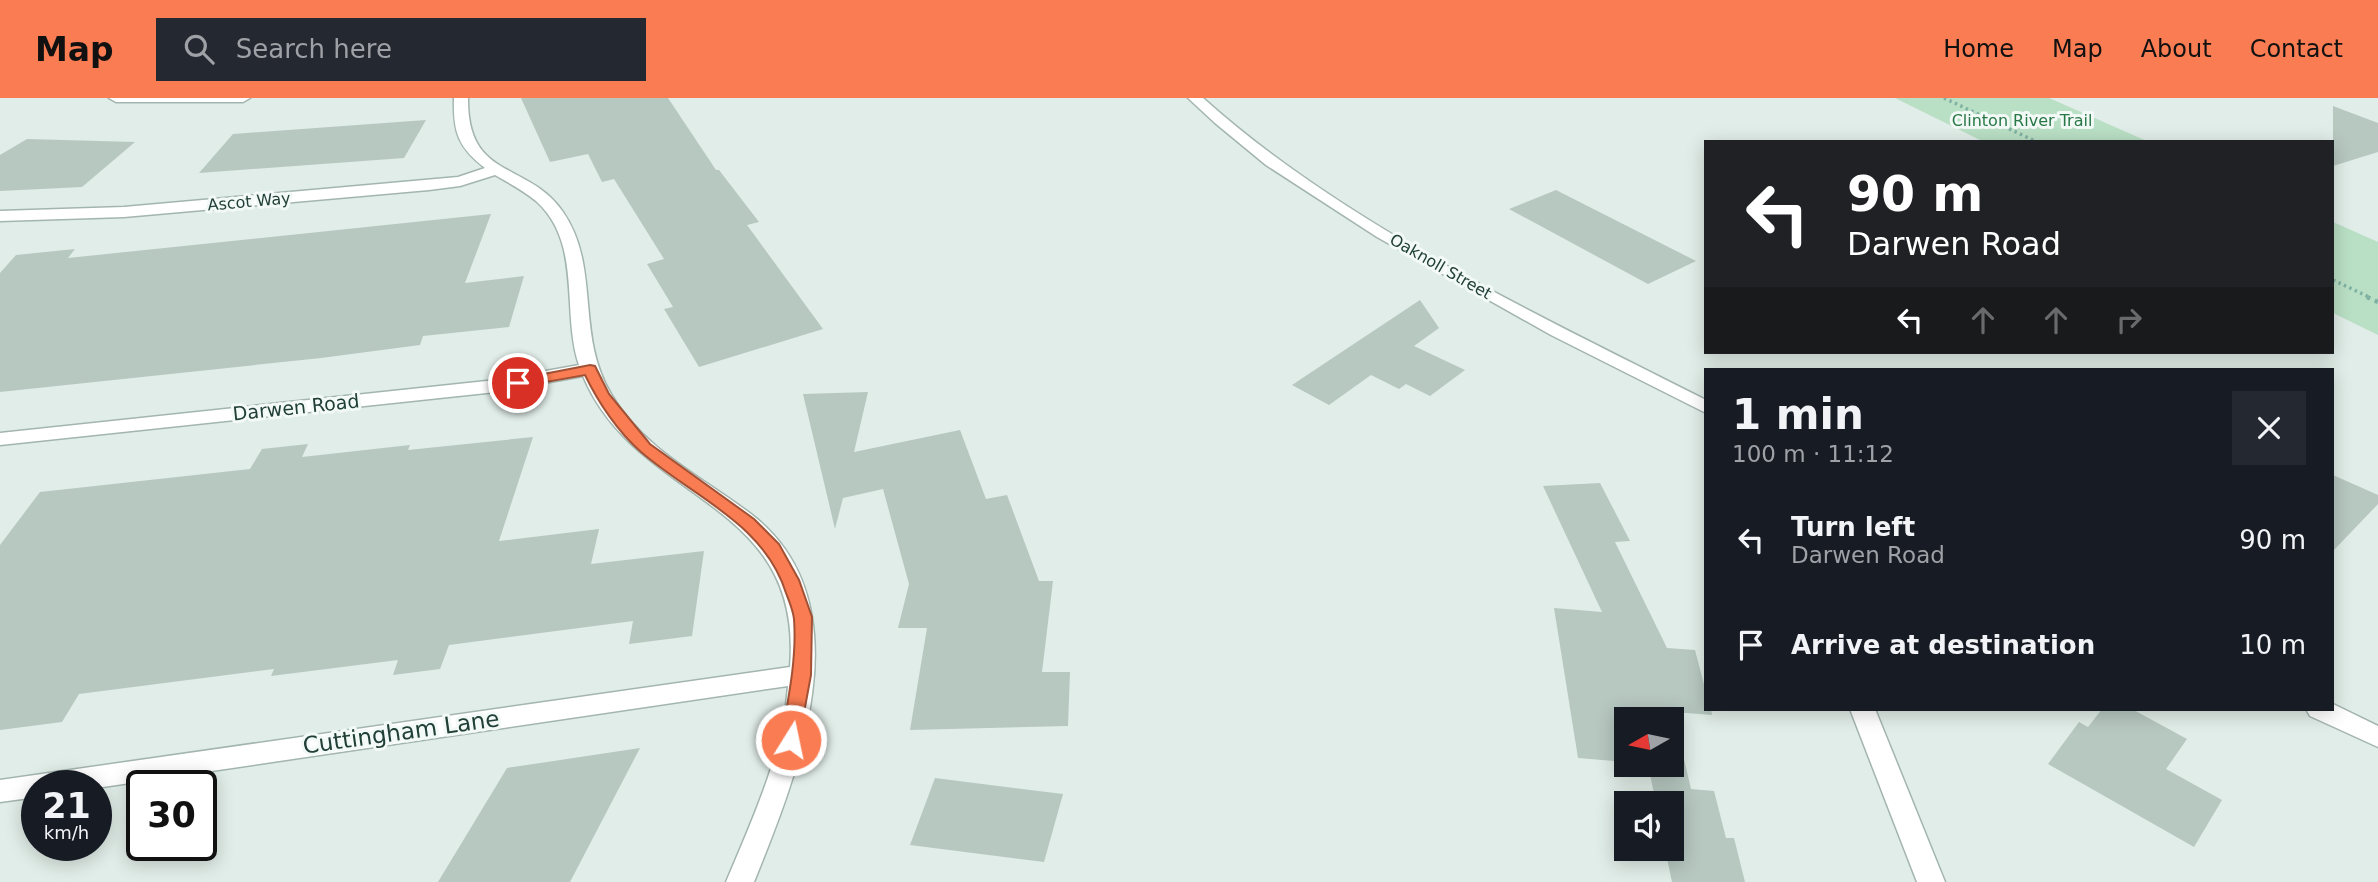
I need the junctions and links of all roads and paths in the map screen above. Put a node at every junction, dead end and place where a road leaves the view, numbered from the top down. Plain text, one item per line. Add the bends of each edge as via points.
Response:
1 (116, 98) edge
2 (243, 98) edge
3 (461, 98) edge
4 (1195, 98) edge
5 (1944, 98) edge
6 (2033, 140) edge
7 (495, 170) junction
8 (0, 216) edge
9 (2334, 280) edge
10 (2378, 302) edge
11 (590, 369) junction
12 (1704, 406) edge
13 (0, 439) edge
14 (802, 675) junction
15 (1864, 711) edge
16 (2323, 711) edge
17 (2378, 737) edge
18 (0, 791) edge
19 (740, 882) edge
20 (1931, 882) edge

1 - 2 street
3 - 7 street via 459,113 469,146
4 - 12 street, Oaknoll Street via 1254,150 1333,204 1488,293
5 - 6 path
7 - 8 street, Ascot Way via 460,181 388,188 124,212
7 - 11 street via 545,202 572,239 581,339
9 - 10 path
11 - 13 street, Darwen Road via 496,386
11 - 14 street via 602,395 645,447 748,523 773,548 791,580 803,617
14 - 18 street, Cuttingham Lane
14 - 19 street via 787,762
15 - 20 street
16 - 17 street

